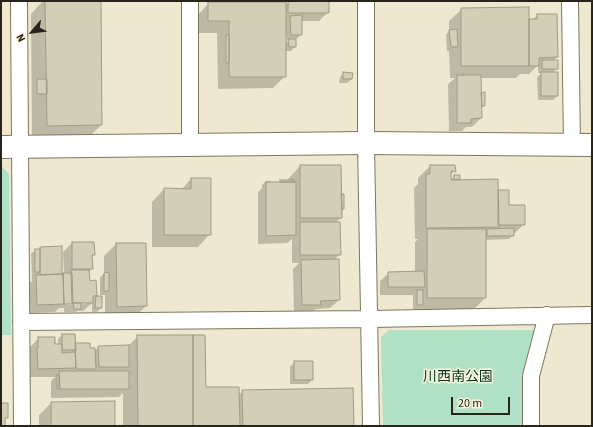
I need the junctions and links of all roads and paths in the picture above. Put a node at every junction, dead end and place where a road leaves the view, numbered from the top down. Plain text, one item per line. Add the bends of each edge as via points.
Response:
1 (19, 1) edge
2 (190, 1) edge
3 (366, 1) edge
4 (570, 1) edge
5 (366, 142) junction
6 (190, 145) junction
7 (582, 145) edge
8 (11, 147) edge
9 (547, 315) junction
10 (592, 315) edge
11 (370, 319) junction
12 (21, 322) junction
13 (22, 426) edge
14 (371, 426) edge
15 (531, 426) edge

1 - 8 street
2 - 6 street
3 - 5 street
4 - 7 street
5 - 6 street
5 - 7 street
5 - 11 street
6 - 8 street
8 - 12 street
9 - 10 street
9 - 11 street
9 - 15 street via 531,376
11 - 12 street
11 - 14 street
12 - 13 street

